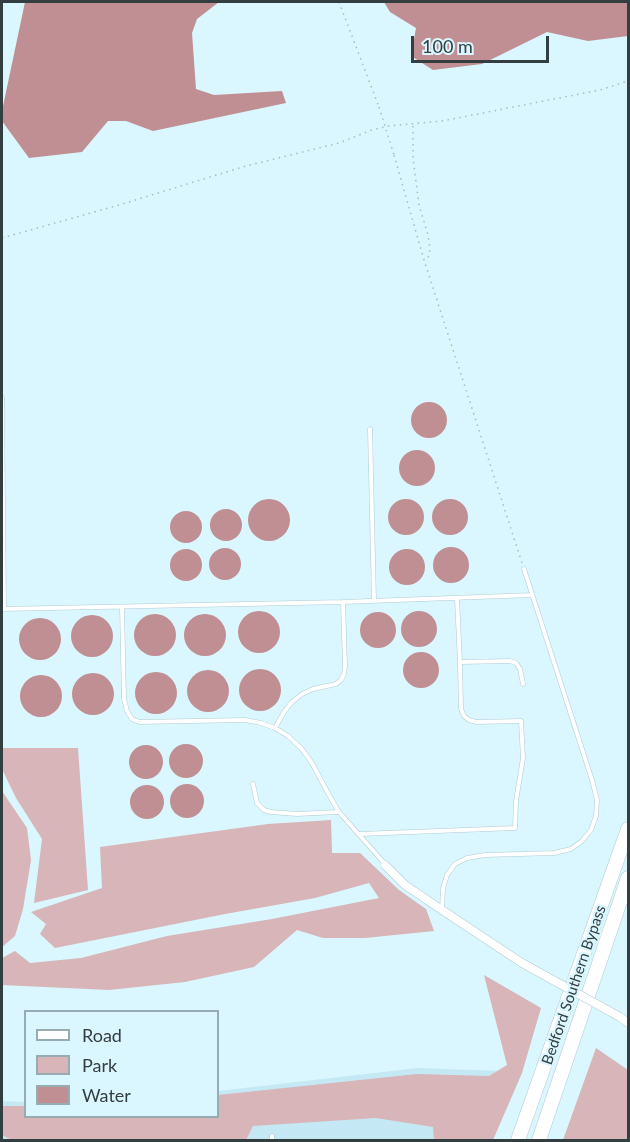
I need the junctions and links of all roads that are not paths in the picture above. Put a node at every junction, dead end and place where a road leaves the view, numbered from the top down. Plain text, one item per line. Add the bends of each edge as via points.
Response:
1 (2, 398) edge
2 (370, 429) dead end
3 (524, 569) road end
4 (532, 595) junction
5 (457, 599) junction
6 (374, 601) junction
7 (343, 602) junction
8 (122, 607) junction
9 (3, 609) edge
10 (460, 662) junction
11 (523, 684) dead end
12 (275, 728) junction
13 (253, 784) dead end
14 (339, 812) junction
15 (628, 829) edge
16 (360, 834) junction
17 (386, 865) joint
18 (628, 878) edge
19 (442, 910) junction
20 (628, 1023) edge
21 (518, 1140) edge
22 (539, 1140) edge

1 - 9 lane
2 - 6 lane
3 - 4 lane
4 - 5 lane
4 - 19 lane via 592,780 596,816 591,830 571,849 485,855 456,864 443,888
5 - 6 lane
5 - 10 lane
6 - 7 lane
7 - 8 lane
7 - 12 lane via 345,666 340,680 302,694
8 - 9 lane
8 - 12 lane via 124,699 132,718 139,722 245,720
10 - 11 lane via 516,663
10 - 16 lane via 464,716 476,722 521,721 523,758 515,828
12 - 14 lane via 301,748
13 - 14 lane via 257,803 264,810 297,814
14 - 16 lane
15 - 21 highway, Bedford Southern Bypass
16 - 17 lane
17 - 19 street via 405,885
18 - 22 highway, Bedford Southern Bypass
19 - 20 street, bridge via 522,963

